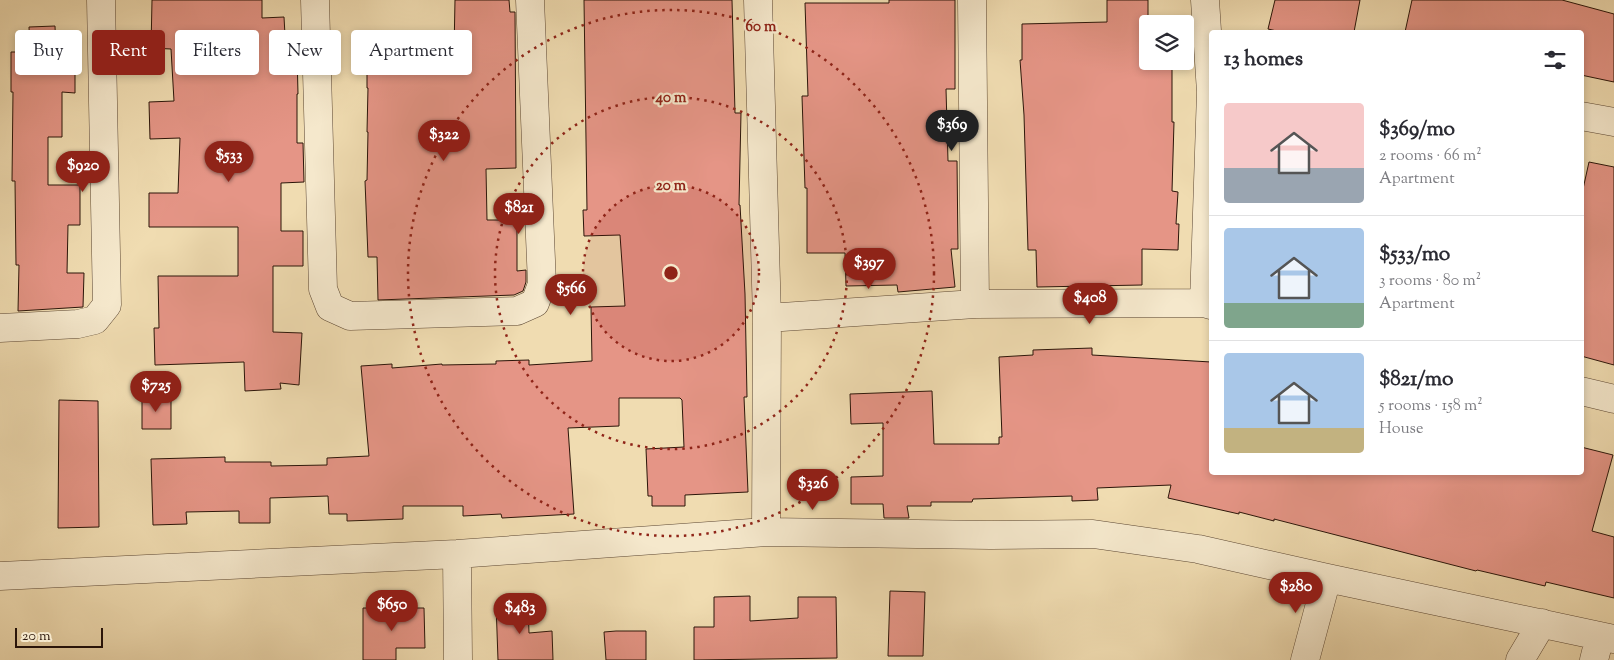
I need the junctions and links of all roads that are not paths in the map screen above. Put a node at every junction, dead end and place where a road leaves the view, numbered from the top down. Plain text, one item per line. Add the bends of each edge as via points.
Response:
1 (101, 0) edge
2 (315, 0) edge
3 (530, 0) edge
4 (758, 0) edge
5 (972, 0) edge
6 (1205, 0) edge
7 (1209, 61) edge
8 (1584, 117) edge
9 (1614, 122) edge
10 (1209, 233) edge
11 (975, 304) junction
12 (1208, 304) edge
13 (766, 318) junction
14 (0, 328) edge
15 (1584, 392) edge
16 (1614, 399) edge
17 (766, 532) junction
18 (457, 554) junction
19 (0, 576) edge
20 (1327, 578) junction
21 (1542, 624) junction
22 (1603, 645) edge
23 (458, 660) edge
24 (1305, 660) edge
25 (1520, 660) edge

1 - 14 street via 107,305 95,320 78,324
2 - 3 street via 322,289 330,307 350,316 517,311 536,303 542,284
4 - 13 street
5 - 11 street
6 - 7 street
8 - 9 street
10 - 12 street
11 - 12 street
11 - 13 street
13 - 17 street
15 - 16 street
17 - 18 street
17 - 20 street via 1093,534 1198,549
18 - 19 street
18 - 23 street
20 - 21 street
20 - 24 street
21 - 22 street
21 - 25 street

